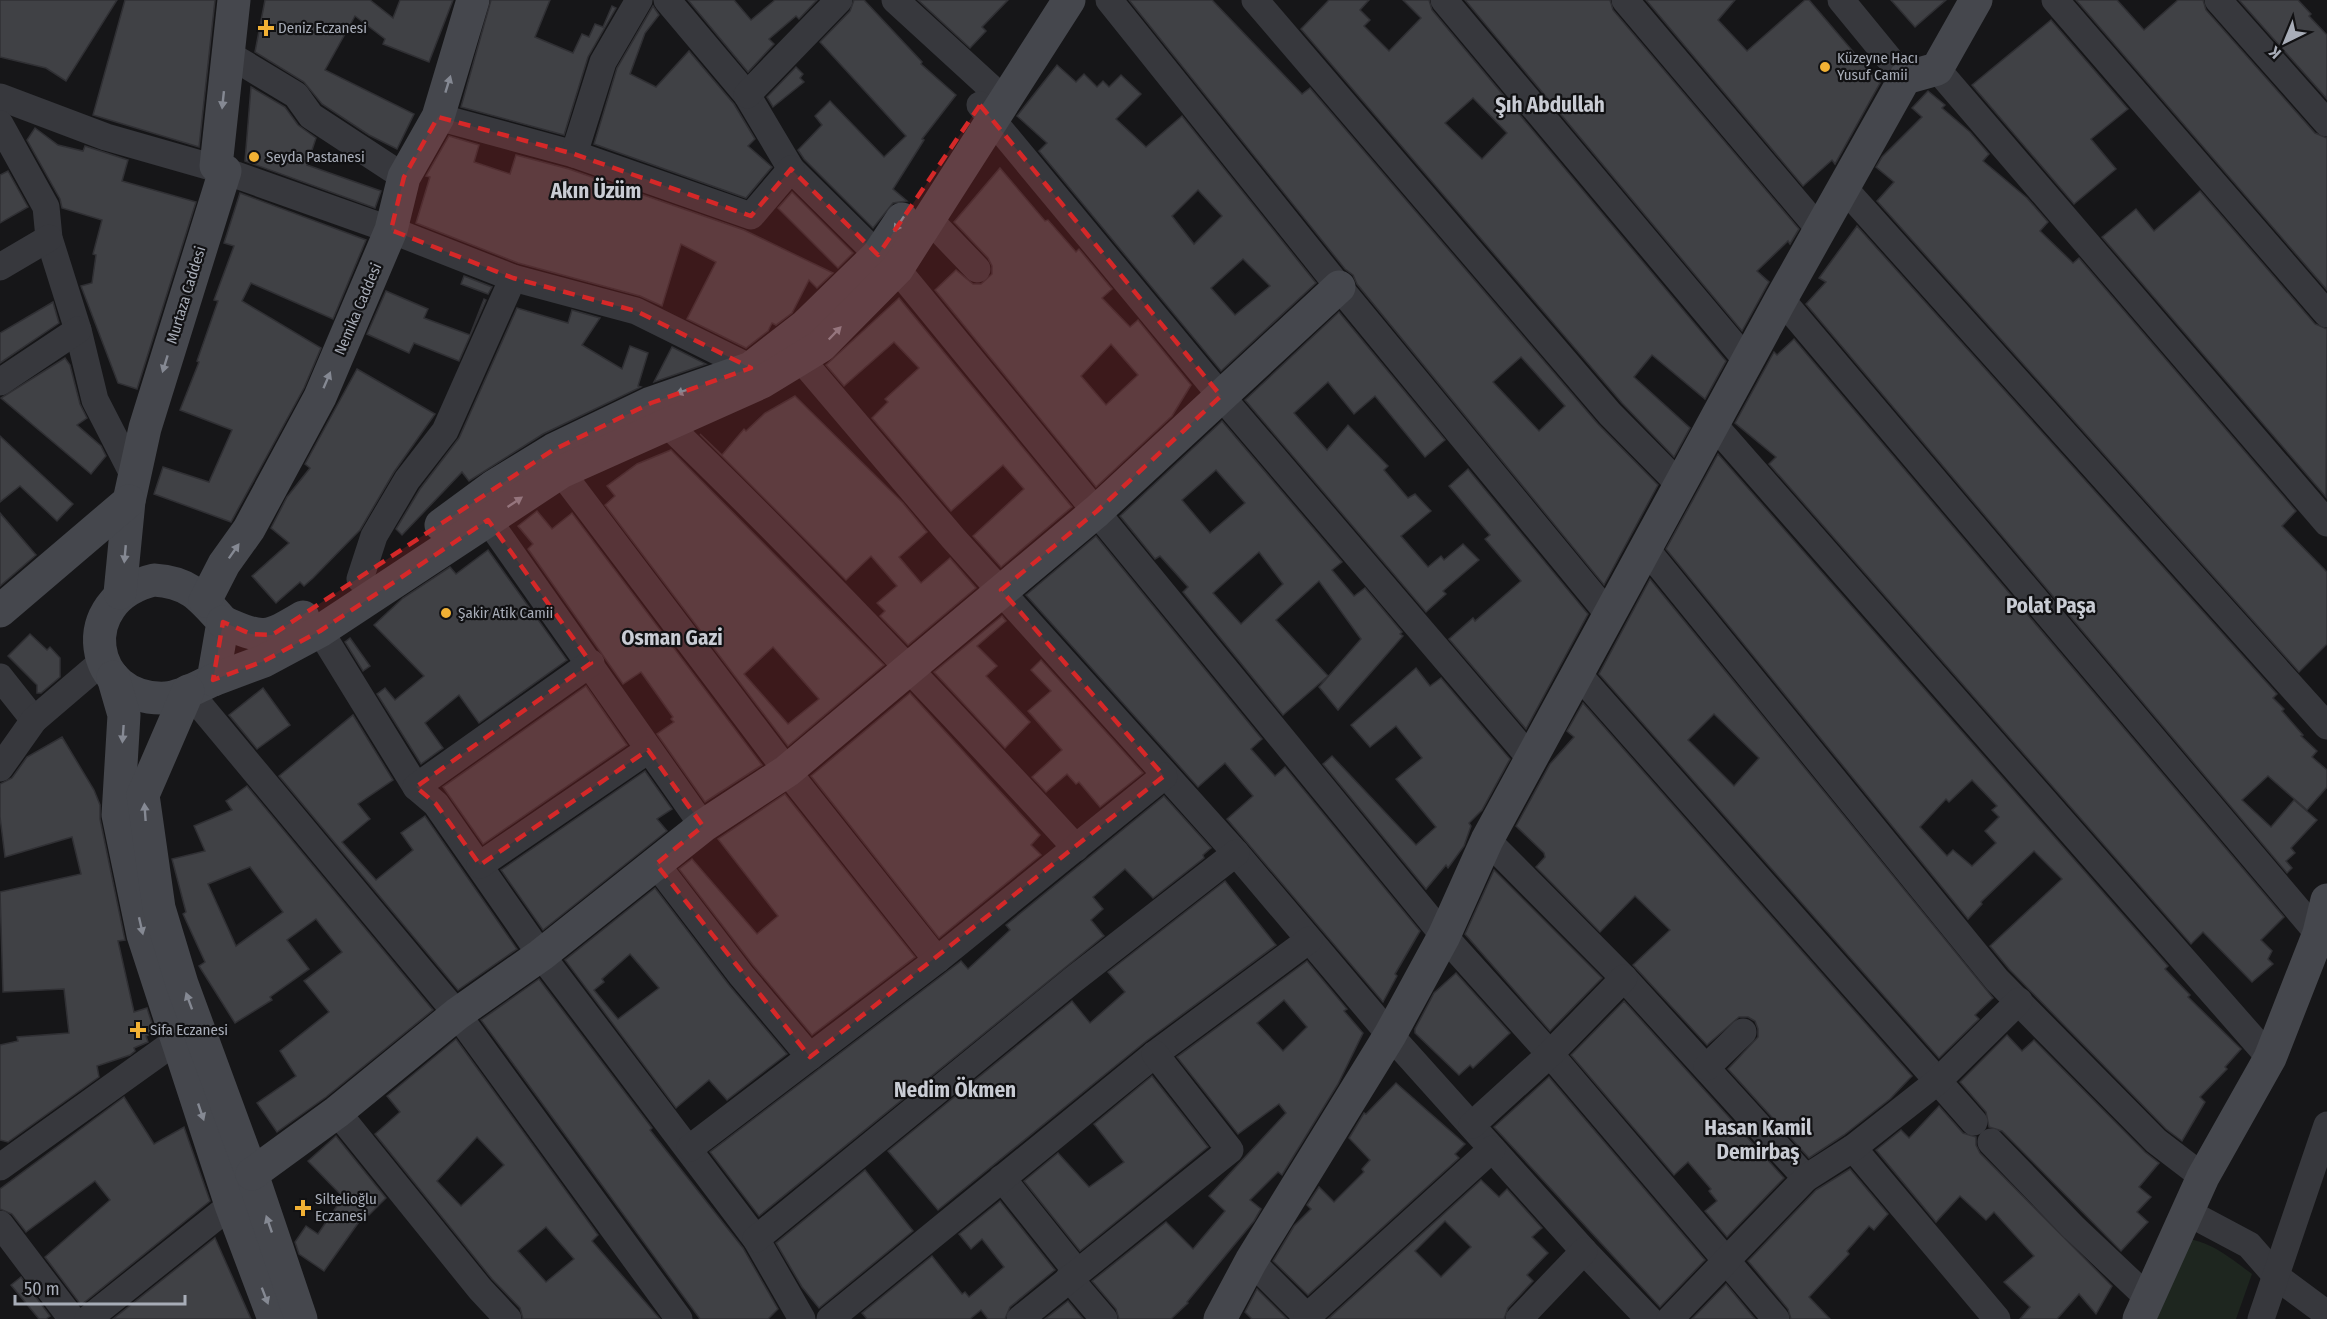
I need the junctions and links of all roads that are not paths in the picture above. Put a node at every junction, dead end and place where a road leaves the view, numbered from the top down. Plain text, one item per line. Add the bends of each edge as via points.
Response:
1 (234, 0) edge
2 (473, 0) edge
3 (639, 0) edge
4 (667, 0) edge
5 (839, 0) edge
6 (895, 0) edge
7 (1047, 0) edge
8 (1069, 0) edge
9 (1109, 0) edge
10 (1255, 0) edge
11 (1444, 0) edge
12 (1624, 0) edge
13 (1842, 0) edge
14 (1976, 0) edge
15 (2055, 0) edge
16 (2218, 0) edge
17 (228, 54) junction
18 (1937, 69) junction
19 (1905, 78) junction
20 (747, 95) junction
21 (0, 97) edge
22 (987, 104) junction
23 (438, 117) junction
24 (2327, 123) edge
25 (0, 124) edge
26 (574, 154) junction
27 (791, 170) junction
28 (225, 171) junction
29 (404, 177) junction
30 (1843, 187) junction
31 (929, 219) junction
32 (392, 230) junction
33 (1820, 230) junction
34 (49, 238) junction
35 (887, 262) junction
36 (0, 267) edge
37 (978, 269) dead end
38 (513, 278) junction
39 (1339, 287) junction
40 (1781, 299) junction
41 (2327, 314) edge
42 (78, 330) junction
43 (793, 349) junction
44 (1748, 362) junction
45 (751, 368) junction
46 (0, 382) edge
47 (1221, 396) junction
48 (666, 423) junction
49 (1714, 425) junction
50 (561, 472) junction
51 (1680, 485) junction
52 (131, 489) junction
53 (1096, 512) junction
54 (488, 520) junction
55 (2327, 524) edge
56 (1646, 549) junction
57 (360, 579) junction
58 (1001, 590) junction
59 (120, 594) junction
60 (0, 611) edge
61 (214, 612) junction
62 (1610, 616) junction
63 (320, 631) junction
64 (591, 663) junction
65 (911, 668) junction
66 (108, 669) junction
67 (1578, 674) junction
68 (0, 677) edge
69 (200, 685) junction
70 (34, 720) junction
71 (2327, 726) edge
72 (648, 750) junction
73 (1531, 759) junction
74 (0, 768) edge
75 (788, 771) junction
76 (1164, 776) junction
77 (416, 787) junction
78 (703, 826) junction
79 (1487, 840) junction
80 (1076, 848) junction
81 (1236, 854) junction
82 (656, 864) junction
83 (480, 865) junction
84 (2327, 900) edge
85 (1444, 936) junction
86 (2323, 938) edge
87 (1309, 940) junction
88 (541, 955) junction
89 (937, 960) junction
90 (1624, 978) junction
91 (2019, 1001) junction
92 (457, 1014) junction
93 (1743, 1032) dead end
94 (1390, 1035) junction
95 (176, 1041) junction
96 (1155, 1054) junction
97 (1550, 1054) junction
98 (810, 1057) junction
99 (2270, 1058) junction
100 (1707, 1067) junction
101 (1938, 1081) junction
102 (337, 1112) junction
103 (1472, 1125) junction
104 (2327, 1125) edge
105 (690, 1148) junction
106 (1853, 1148) junction
107 (1492, 1149) junction
108 (0, 1167) edge
109 (252, 1174) junction
110 (2203, 1177) junction
111 (1002, 1178) junction
112 (1806, 1178) junction
113 (2317, 1190) edge
114 (231, 1205) junction
115 (2187, 1212) junction
116 (0, 1224) edge
117 (756, 1239) junction
118 (1584, 1251) junction
119 (1728, 1260) junction
120 (1251, 1261) junction
121 (1073, 1275) junction
122 (2277, 1277) junction
123 (2144, 1308) edge
124 (2327, 1314) edge
125 (1308, 1318) edge
126 (72, 1319) edge
127 (88, 1319) edge
128 (274, 1319) edge
129 (302, 1319) edge
130 (508, 1319) edge
131 (679, 1319) edge
132 (802, 1319) edge
133 (830, 1319) edge
134 (1020, 1319) edge
135 (1104, 1319) edge
136 (1220, 1319) edge
137 (1519, 1319) edge
138 (1648, 1319) edge
139 (1670, 1319) edge
140 (1776, 1319) edge
141 (1997, 1319) edge
142 (2261, 1319) edge

1 - 17 main road
23 -> 2 main road, Nemika Caddesi
3 - 26 street via 603,63
4 - 20 street
5 - 20 street
6 - 22 street
7 - 22 main road
8 - 22 main road
9 - 39 street
10 - 51 street via 1610,414
11 - 44 street
12 - 33 street
13 - 19 street
14 - 18 main road
15 - 41 street
16 - 24 street
17 -> 28 main road via 216,166
17 - 29 street via 296,95 311,116
18 - 19 main road
18 - 55 street
19 - 30 main road
20 - 27 street
21 - 28 street via 106,136
22 - 31 main road
22 -> 35 main road
22 - 47 street
23 - 26 street
23 - 29 main road, Nemika Caddesi
25 - 34 street via 46,207
26 - 27 street via 751,216
27 - 35 street
28 - 32 street
28 -> 52 main road, Murtaza Caddesi via 145,428
29 - 32 main road, Nemika Caddesi
30 - 33 main road
30 - 71 street
31 - 35 main road
31 - 37 street
32 - 38 street
61 -> 32 main road, Nemika Caddesi via 224,564 249,529 320,397
33 - 40 main road
34 - 36 street
34 - 42 street
35 - 43 main road via 805,327
35 - 53 street
38 - 45 street via 636,311
38 - 57 street via 445,431 407,480 374,536
39 - 47 main road
39 - 62 street
40 - 44 main road
40 - 86 street
42 - 46 street
42 - 52 street via 95,400
43 - 45 main road
43 - 48 main road via 762,382
43 - 58 street
44 - 49 main road
45 -> 57 main road via 651,403 553,450
47 - 53 main road
47 - 73 street
48 - 50 main road
48 - 65 street
49 - 51 main road
49 - 99 street
54 -> 50 main road
50 - 75 street
51 - 56 main road
52 -> 59 main road, Murtaza Caddesi
52 - 60 main road
53 - 58 main road
53 - 85 street
54 - 63 main road
54 - 64 street
56 - 62 main road
56 - 91 street via 1997,980
57 - 61 main road via 272,635 250,634
58 - 65 main road
58 - 76 street
59 - 61 main road via 136,584 172,581 189,588
59 - 66 main road via 101,625 99,643
61 - 69 main road
62 - 67 main road
63 - 69 main road via 264,661
63 - 77 street
64 - 72 street
64 - 77 street
65 - 75 main road
65 - 80 street
66 - 69 main road via 129,690 148,698 169,698
66 - 70 street
66 -> 95 main road via 124,715 118,815 143,935
67 - 73 main road
67 - 101 street
68 - 70 street
69 - 92 street
109 -> 69 main road via 182,984 159,909 146,825 143,795 148,780
70 - 74 street
72 - 78 street
72 - 83 street
73 - 79 main road
75 - 78 main road
75 - 89 street
76 - 80 street
76 - 81 street
77 - 83 street via 436,804
78 - 82 main road
79 - 85 main road
79 - 90 street
80 - 89 street
81 - 87 street
81 - 117 street via 1074,979
82 - 88 main road
82 - 98 street
83 - 88 street
84 - 86 main road
85 - 94 main road
85 - 97 street
86 - 99 main road
87 - 94 street
87 - 96 street
88 - 92 main road
88 - 105 street
89 - 98 street
90 - 97 street
90 - 100 street
91 - 101 street
91 - 110 street via 2156,1141
92 - 102 main road
92 - 131 street
93 - 100 street
94 - 103 street
94 - 120 main road
95 - 108 street
95 -> 114 main road
96 - 111 street
96 - 121 street via 1230,1150
97 - 103 street
97 - 119 street
98 - 105 street
99 - 110 main road
100 - 112 street
101 - 106 street
101 - 123 street
102 - 109 main road
102 - 130 street
103 - 107 street
104 - 113 street
105 - 117 street
106 - 112 street
106 - 141 street
107 - 118 street
107 - 125 street
129 -> 109 main road
110 - 115 main road
111 - 121 street
111 - 133 street
112 - 119 street
113 - 122 street
114 - 127 street
114 -> 128 main road
115 - 122 street via 2249,1245
115 - 123 main road
116 - 126 street
117 - 132 street
118 - 137 street
118 - 138 street
119 - 139 street
119 - 140 street
120 - 125 street
120 - 136 main road
121 - 134 street
121 - 135 street
122 - 124 street
122 - 142 street

